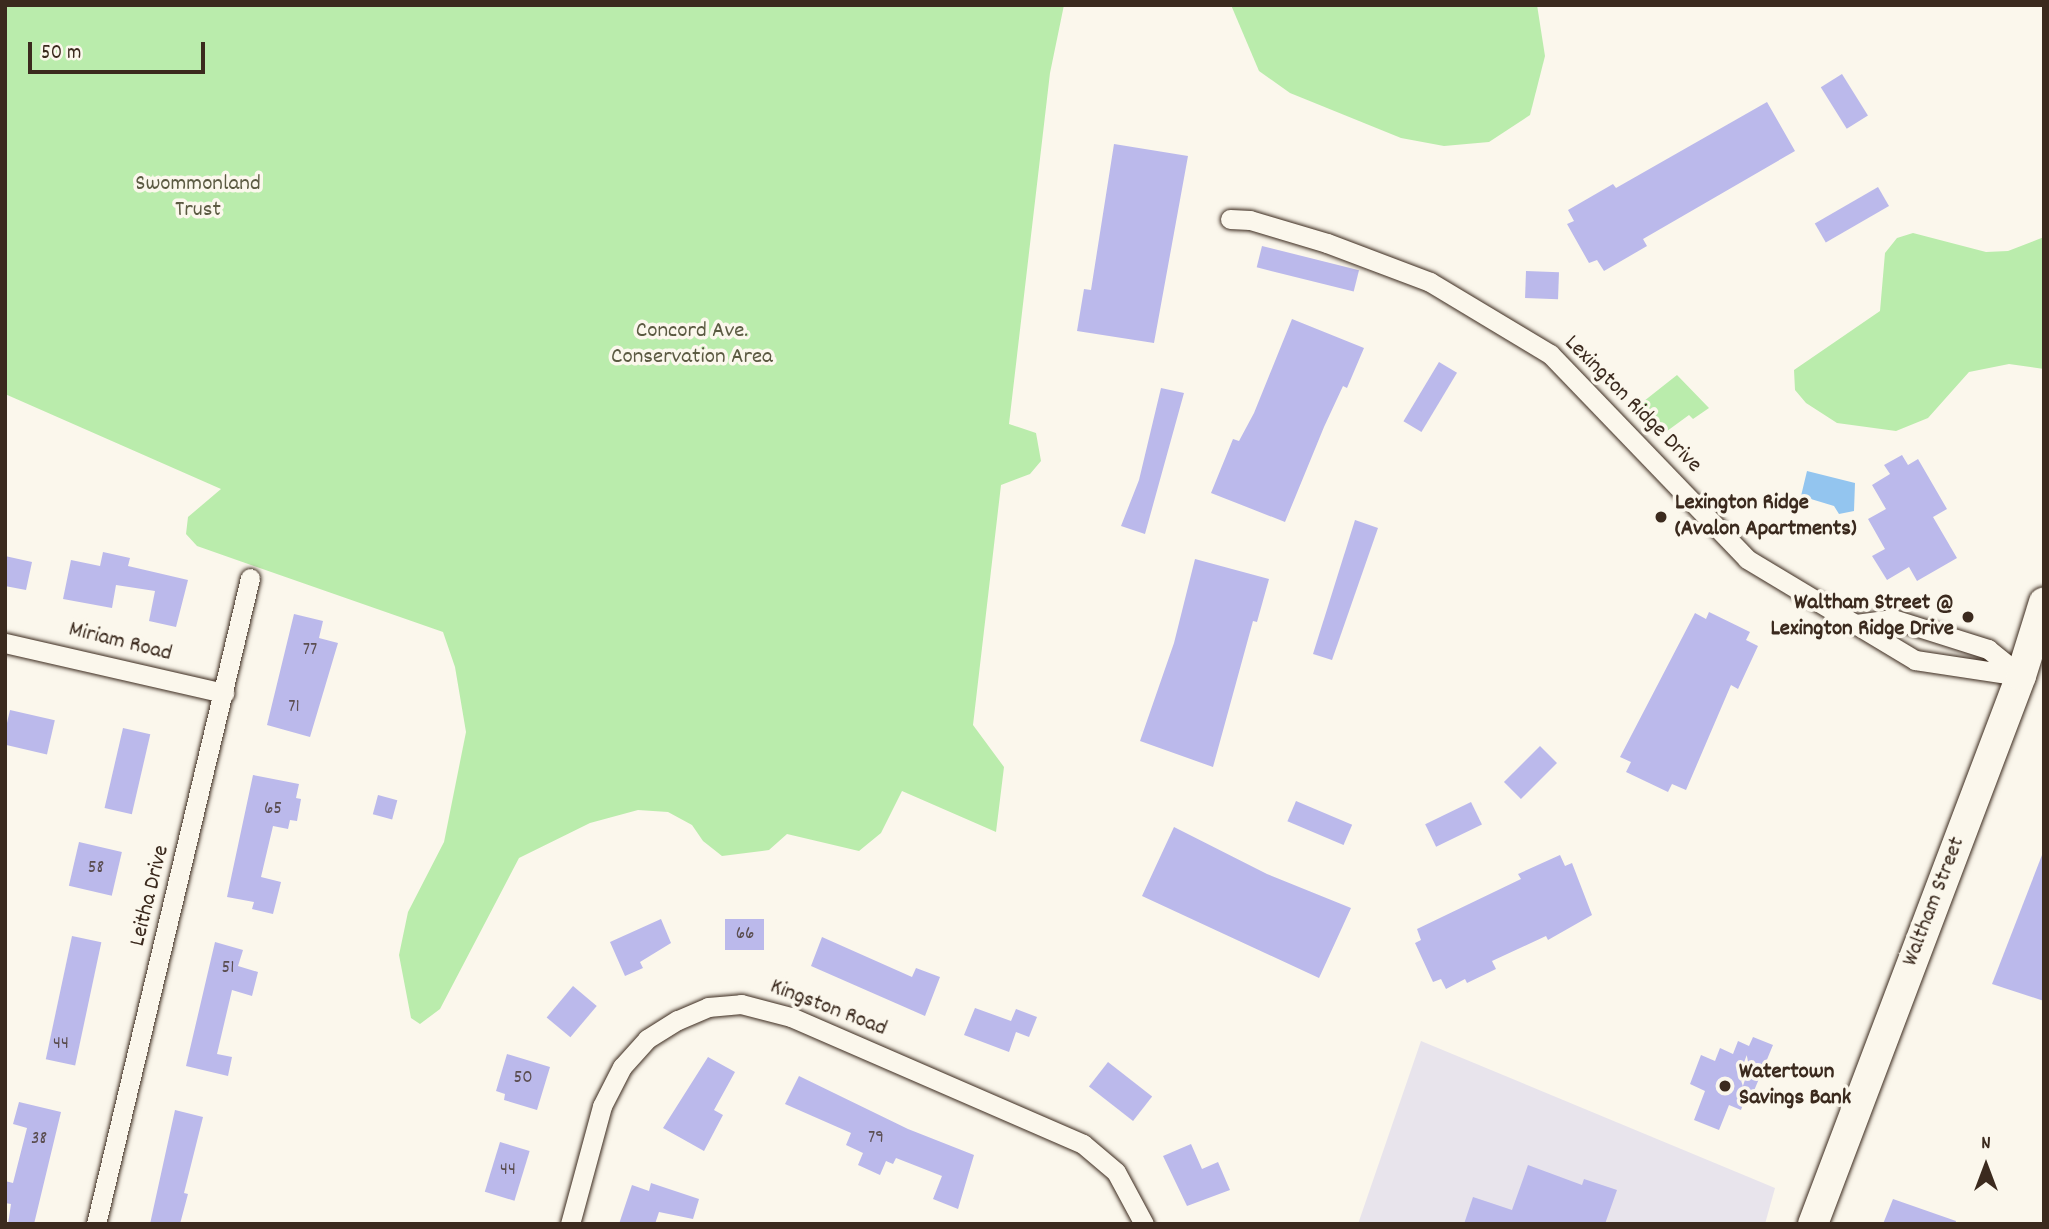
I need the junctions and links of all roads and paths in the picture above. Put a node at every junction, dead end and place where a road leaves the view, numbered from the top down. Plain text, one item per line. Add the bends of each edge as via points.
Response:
1 (1230, 219) dead end
2 (250, 578) dead end
3 (2044, 602) edge
4 (1856, 624) junction
5 (5, 643) edge
6 (2021, 676) junction
7 (224, 693) junction
8 (1818, 1212) edge
9 (96, 1224) edge
10 (570, 1224) edge
11 (1144, 1224) edge

1 - 4 street, Lexington Ridge Drive via 1250,220 1327,243 1430,282 1550,354 1747,559
2 - 7 street, Leitha Drive
3 - 6 main road, Waltham Street
4 - 6 street, Lexington Ridge Drive via 1915,660
4 - 6 street via 1893,619 1988,649
5 - 7 street, Miriam Road
6 - 8 main road, Waltham Street
7 - 9 street, Leitha Drive
10 - 11 street, Kingston Road via 602,1106 622,1067 648,1039 677,1020 708,1007 741,1004 791,1017 1083,1144 1116,1172

